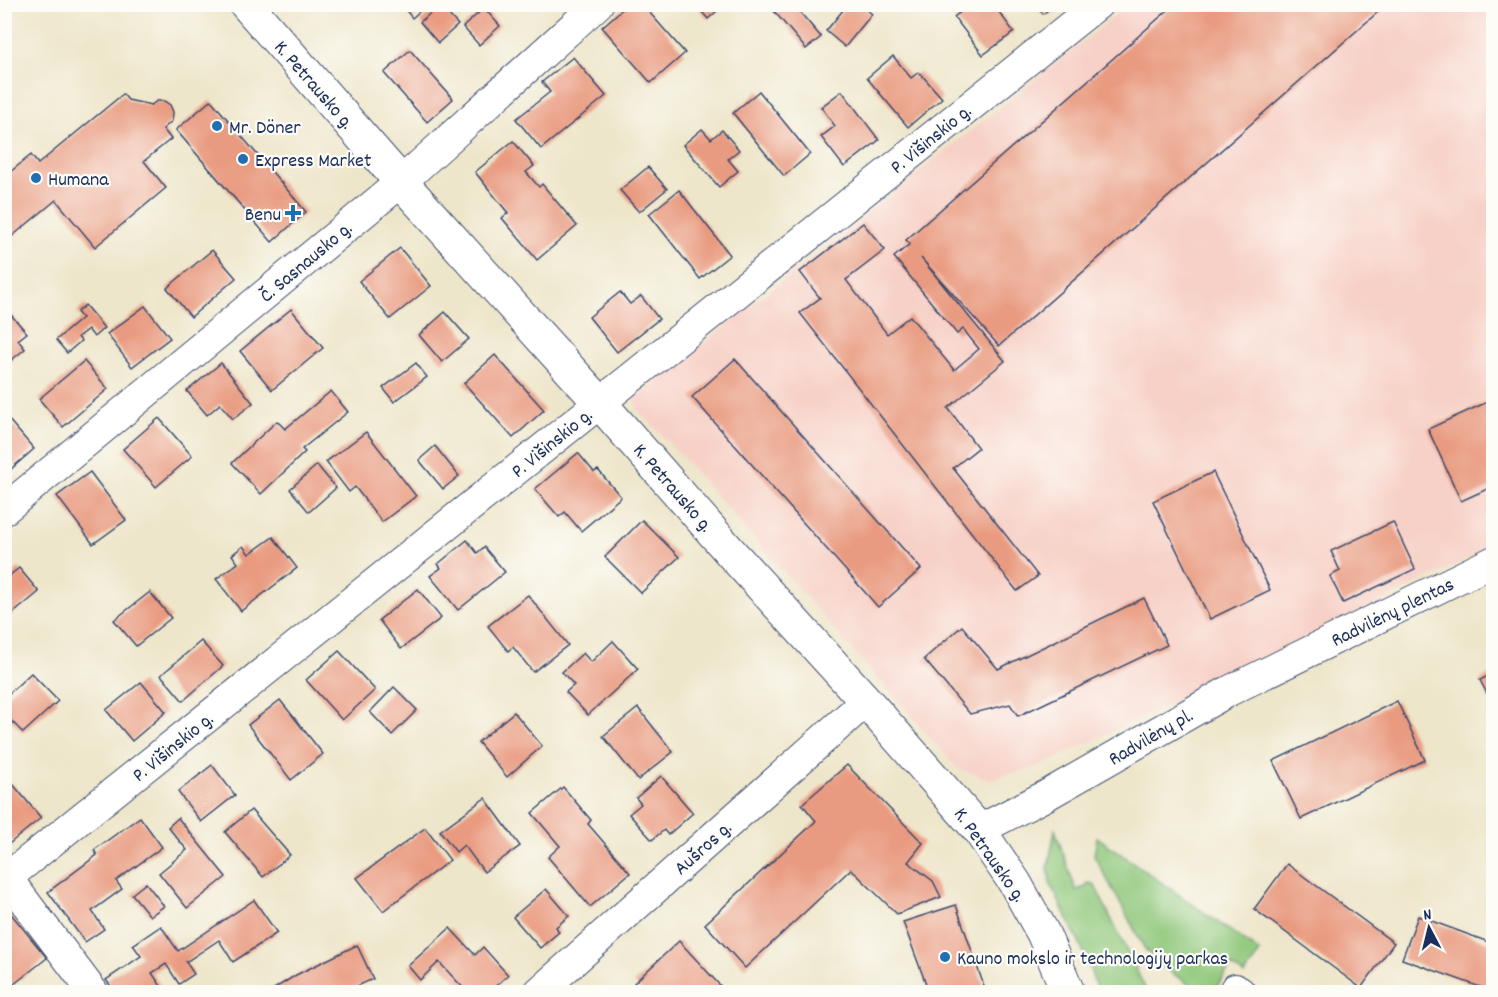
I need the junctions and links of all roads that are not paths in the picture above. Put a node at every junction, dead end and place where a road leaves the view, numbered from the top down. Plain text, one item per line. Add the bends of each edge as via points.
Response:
1 (246, 4) edge
2 (598, 4) edge
3 (1098, 4) edge
4 (401, 182) junction
5 (600, 403) junction
6 (4, 510) edge
7 (1494, 561) edge
8 (1322, 645) joint
9 (866, 701) junction
10 (979, 830) junction
11 (6, 879) edge
12 (93, 993) edge
13 (539, 993) edge
14 (1068, 993) edge

1 - 4 main road, K. Petrausko g.
2 - 4 street, Č. Sasnausko g.
3 - 5 street, P. Višinskio g.
4 - 5 main road, K. Petrausko g.
4 - 6 street, Č. Sasnausko g.
5 - 9 main road, K. Petrausko g.
5 - 11 street, P. Višinskio g.
7 - 8 street, Radvilėnų plentas
8 - 10 street, Radvilėnų pl. via 1229,691
9 - 10 main road, K. Petrausko g.
9 - 13 street, Aušros g.
10 - 14 main road, K. Petrausko g. via 1043,933
11 - 12 street

